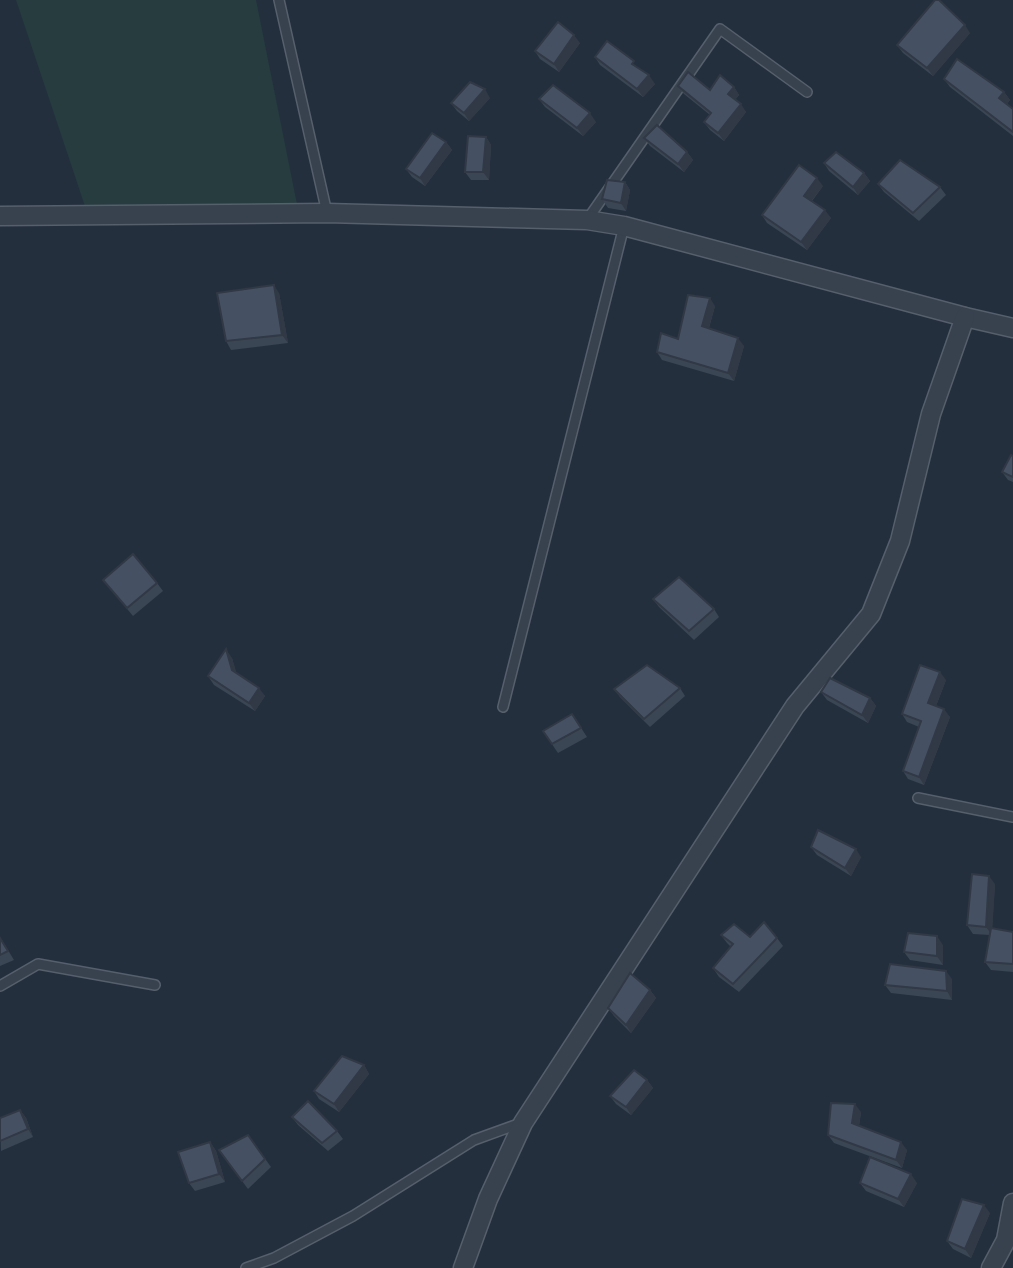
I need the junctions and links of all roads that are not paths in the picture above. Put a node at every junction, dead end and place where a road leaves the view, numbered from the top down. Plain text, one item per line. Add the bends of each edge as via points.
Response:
1 (279, 0) edge
2 (807, 92) dead end
3 (327, 213) junction
4 (0, 216) edge
5 (587, 220) junction
6 (624, 226) junction
7 (965, 317) junction
8 (1013, 328) edge
9 (503, 707) dead end
10 (918, 798) dead end
11 (1013, 817) edge
12 (155, 985) dead end
13 (0, 986) edge
14 (523, 1123) junction
15 (1013, 1203) edge
16 (246, 1268) edge
17 (463, 1268) edge
18 (991, 1268) edge

1 - 3 lane
2 - 5 lane via 720,29
3 - 4 street
3 - 5 street
5 - 6 street
6 - 7 street
6 - 9 lane
7 - 8 street
7 - 14 street via 931,414 900,541 871,614 796,706
10 - 11 lane
12 - 13 lane via 38,964
14 - 16 lane via 474,1140 353,1216
14 - 17 street
15 - 18 street via 1006,1240

